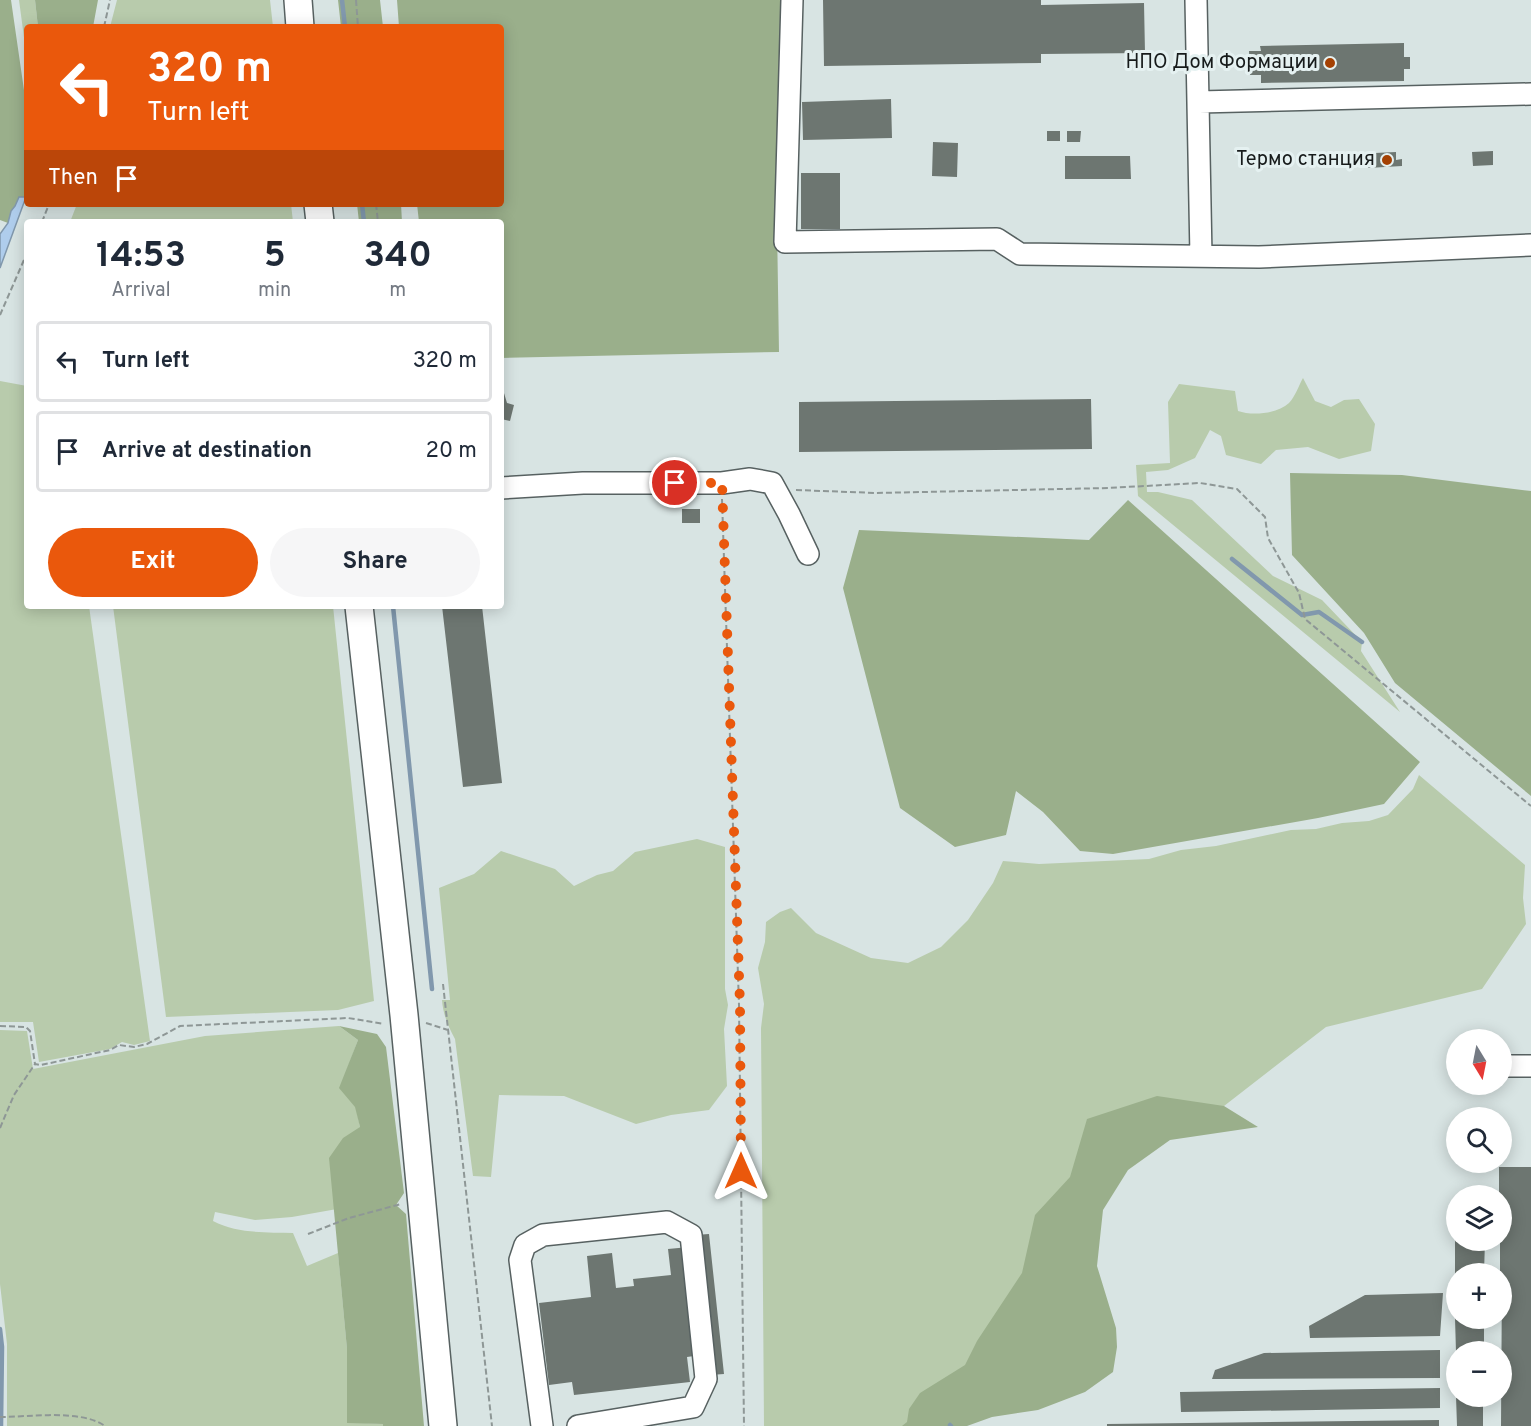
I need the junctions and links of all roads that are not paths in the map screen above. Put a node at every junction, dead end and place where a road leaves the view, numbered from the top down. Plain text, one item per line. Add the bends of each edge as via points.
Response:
1 (298, 0) edge
2 (792, 0) edge
3 (1196, 0) edge
4 (300, 24) edge
5 (1531, 94) edge
6 (1199, 102) junction
7 (1531, 245) edge
8 (1201, 256) junction
9 (504, 488) edge
10 (808, 554) dead end
11 (359, 609) edge
12 (1512, 1066) edge
13 (1531, 1066) edge
14 (443, 1426) edge
15 (542, 1426) edge
16 (578, 1426) edge

1 - 4 main road
2 - 8 lane via 785,242 997,239 1020,254
3 - 6 lane
5 - 6 lane
6 - 8 lane
7 - 8 lane
9 - 10 lane via 750,479 772,483
11 - 14 main road
12 - 13 lane
15 - 16 lane via 520,1260 525,1245 543,1235 667,1222 680,1227 691,1235 706,1379 693,1407

